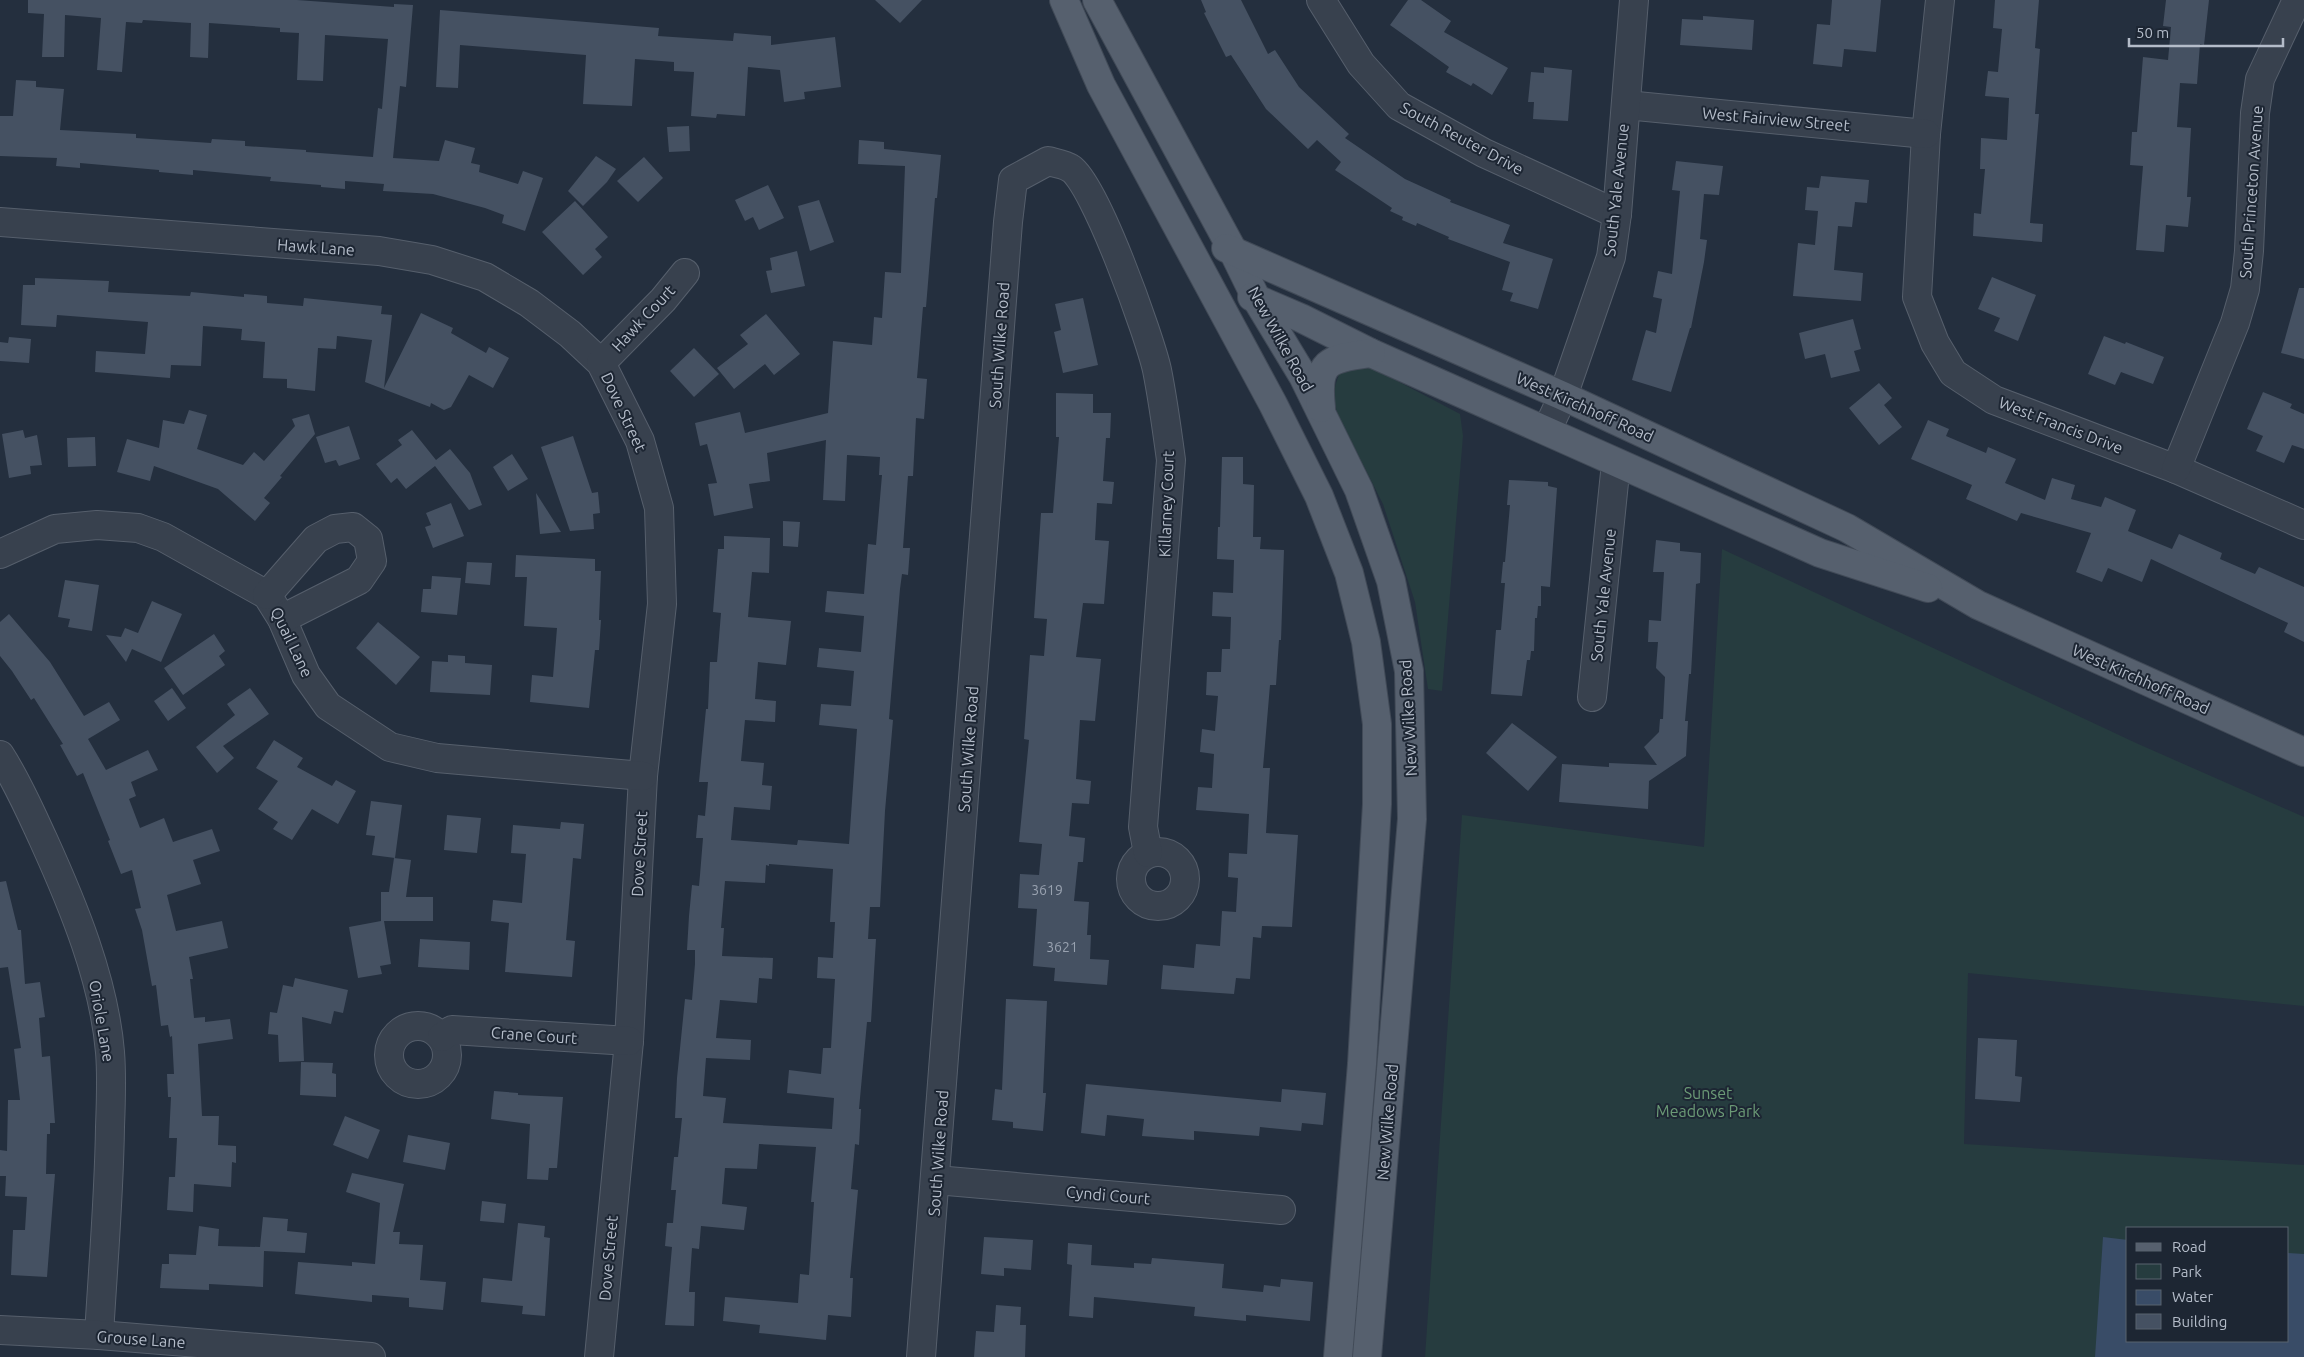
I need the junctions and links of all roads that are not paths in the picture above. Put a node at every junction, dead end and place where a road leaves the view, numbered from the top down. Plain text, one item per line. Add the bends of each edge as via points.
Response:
1 (1064, 0) edge
2 (1098, 0) edge
3 (1321, 0) edge
4 (1634, 0) edge
5 (1940, 0) edge
6 (2297, 0) edge
7 (1626, 105) junction
8 (1926, 134) junction
9 (1048, 162) joint
10 (1617, 214) junction
11 (0, 222) edge
12 (1181, 234) junction
13 (1233, 251) junction
14 (685, 273) dead end
15 (1202, 276) junction
16 (1257, 300) junction
17 (1371, 353) junction
18 (601, 363) junction
19 (1563, 396) junction
20 (1322, 414) junction
21 (1547, 430) junction
22 (1616, 463) junction
23 (2176, 469) junction
24 (2304, 525) edge
25 (0, 554) edge
26 (267, 595) junction
27 (1978, 605) junction
28 (282, 619) junction
29 (1592, 697) dead end
30 (2304, 752) edge
31 (0, 755) edge
32 (643, 776) junction
33 (1148, 853) dead end
34 (442, 1038) dead end
35 (629, 1040) junction
36 (936, 1180) junction
37 (1281, 1210) dead end
38 (0, 1330) edge
39 (99, 1335) junction
40 (372, 1357) edge
41 (599, 1357) edge
42 (921, 1357) edge
43 (1338, 1357) edge
44 (1367, 1357) edge

1 - 12 main road, New Wilke Road via 1101,85
2 - 13 main road, New Wilke Road
3 - 10 street, South Reuter Drive via 1361,64 1399,106 1484,153
4 - 7 street, South Yale Avenue
5 - 8 street, West Francis Drive
6 - 23 street, South Princeton Avenue via 2260,79 2255,113 2250,251 2245,289 2235,323
7 - 8 street, West Fairview Street
7 - 10 street, South Yale Avenue
8 - 23 street, West Francis Drive via 1916,297 1934,343 1953,372 1994,400
9 - 33 street, Killarney Court via 1071,168 1091,195 1124,269 1156,368 1167,432 1171,460 1143,827
9 - 36 street, South Wilke Road via 1013,180
10 - 19 street, South Yale Avenue via 1610,257
11 - 18 street, Hawk Lane via 379,252 432,260 485,277 514,294 570,334
12 - 13 main road, West Kirchhoff Road
12 - 15 main road, New Wilke Road
13 - 16 main road, New Wilke Road
13 - 19 main road, West Kirchhoff Road
14 - 18 street, Hawk Court
15 - 16 main road, West Kirchhoff Road
15 - 43 main road, New Wilke Road via 1281,420 1346,564 1366,642 1378,724 1377,804 1362,1064
16 - 17 main road, West Kirchhoff Road
16 - 20 main road, New Wilke Road
17 - 20 main road via 1328,363 1321,373
17 - 21 main road, West Kirchhoff Road
18 - 32 street, Dove Street via 640,441 658,508 662,604
19 - 21 street, South Yale Avenue
19 - 27 main road, West Kirchhoff Road via 1847,528
20 - 44 main road, New Wilke Road via 1359,490 1391,581 1409,672 1412,819
21 - 22 main road, West Kirchhoff Road
22 - 27 main road, West Kirchhoff Road via 1820,553
22 - 29 street, South Yale Avenue
23 - 24 street, West Francis Drive
25 - 26 street, Quail Lane via 55,529 97,524 138,528 163,537
26 - 28 street, Quail Lane
26 - 28 street via 316,539 335,530 352,527 368,539 372,561 359,580
27 - 30 main road, West Kirchhoff Road
28 - 32 street, Quail Lane via 306,675 328,706 390,747 436,758
31 - 39 street, Oriole Lane via 30,810 63,884 86,946 107,1033 110,1052 110,1155
32 - 35 street, Dove Street
34 - 35 street, Crane Court via 452,1030
35 - 41 street, Dove Street
36 - 37 street, Cyndi Court
36 - 42 street, South Wilke Road
38 - 39 street, Grouse Lane
39 - 40 street, Grouse Lane

